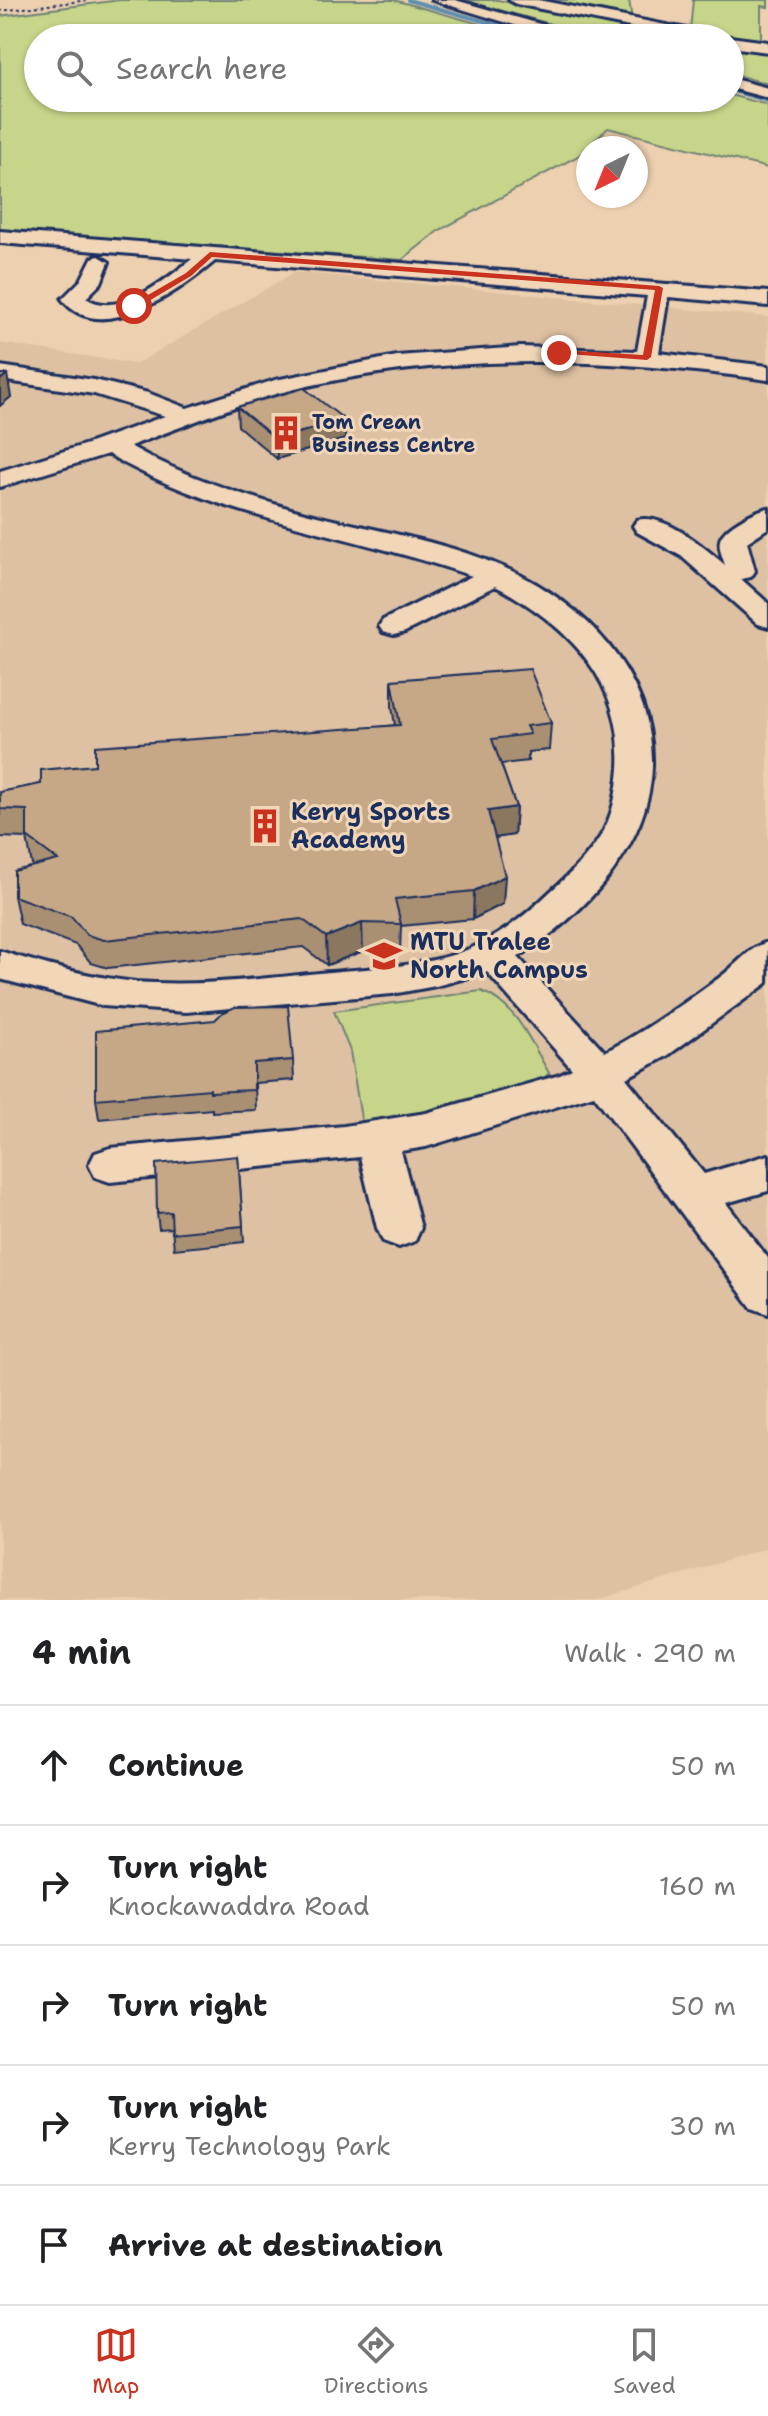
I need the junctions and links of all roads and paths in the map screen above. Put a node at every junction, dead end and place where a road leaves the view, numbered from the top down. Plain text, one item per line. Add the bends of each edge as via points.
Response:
1 (89, 0) edge
2 (439, 0) edge
3 (516, 0) edge
4 (0, 11) edge
5 (524, 24) edge
6 (637, 24) edge
7 (744, 44) edge
8 (768, 47) edge
9 (744, 87) edge
10 (768, 93) edge
11 (0, 237) edge
12 (210, 254) junction
13 (99, 262) dead end
14 (659, 288) junction
15 (768, 299) edge
16 (647, 357) junction
17 (0, 373) edge
18 (768, 373) edge
19 (184, 415) junction
20 (110, 445) junction
21 (0, 479) edge
22 (768, 516) edge
23 (647, 526) dead end
24 (744, 572) edge
25 (496, 574) junction
26 (768, 618) edge
27 (394, 626) dead end
28 (493, 954) junction
29 (768, 955) edge
30 (0, 965) edge
31 (600, 1074) junction
32 (377, 1138) junction
33 (110, 1165) dead end
34 (768, 1173) edge
35 (695, 1195) junction
36 (399, 1228) dead end
37 (768, 1294) edge

1 - 4 path
2 - 5 street
3 - 6 street
7 - 8 street
9 - 10 street
11 - 12 street
12 - 13 street via 188,274 117,311 85,308 73,299 90,283
12 - 14 street
14 - 15 street
14 - 16 street
16 - 18 street
16 - 19 street via 546,353 407,361 276,387
17 - 19 street via 97,387
19 - 20 street
20 - 21 street
20 - 25 street via 143,466 287,516 433,551
22 - 24 street via 734,538
23 - 24 street
24 - 26 street
25 - 27 street
25 - 28 street via 572,623 609,664 627,701 638,759 629,816 607,853 539,925
28 - 30 street via 390,980 230,995 126,994 69,986
28 - 31 street
29 - 31 street via 701,1012
31 - 32 street via 507,1108
31 - 35 street
32 - 33 street
32 - 36 street
34 - 35 street
35 - 37 street

